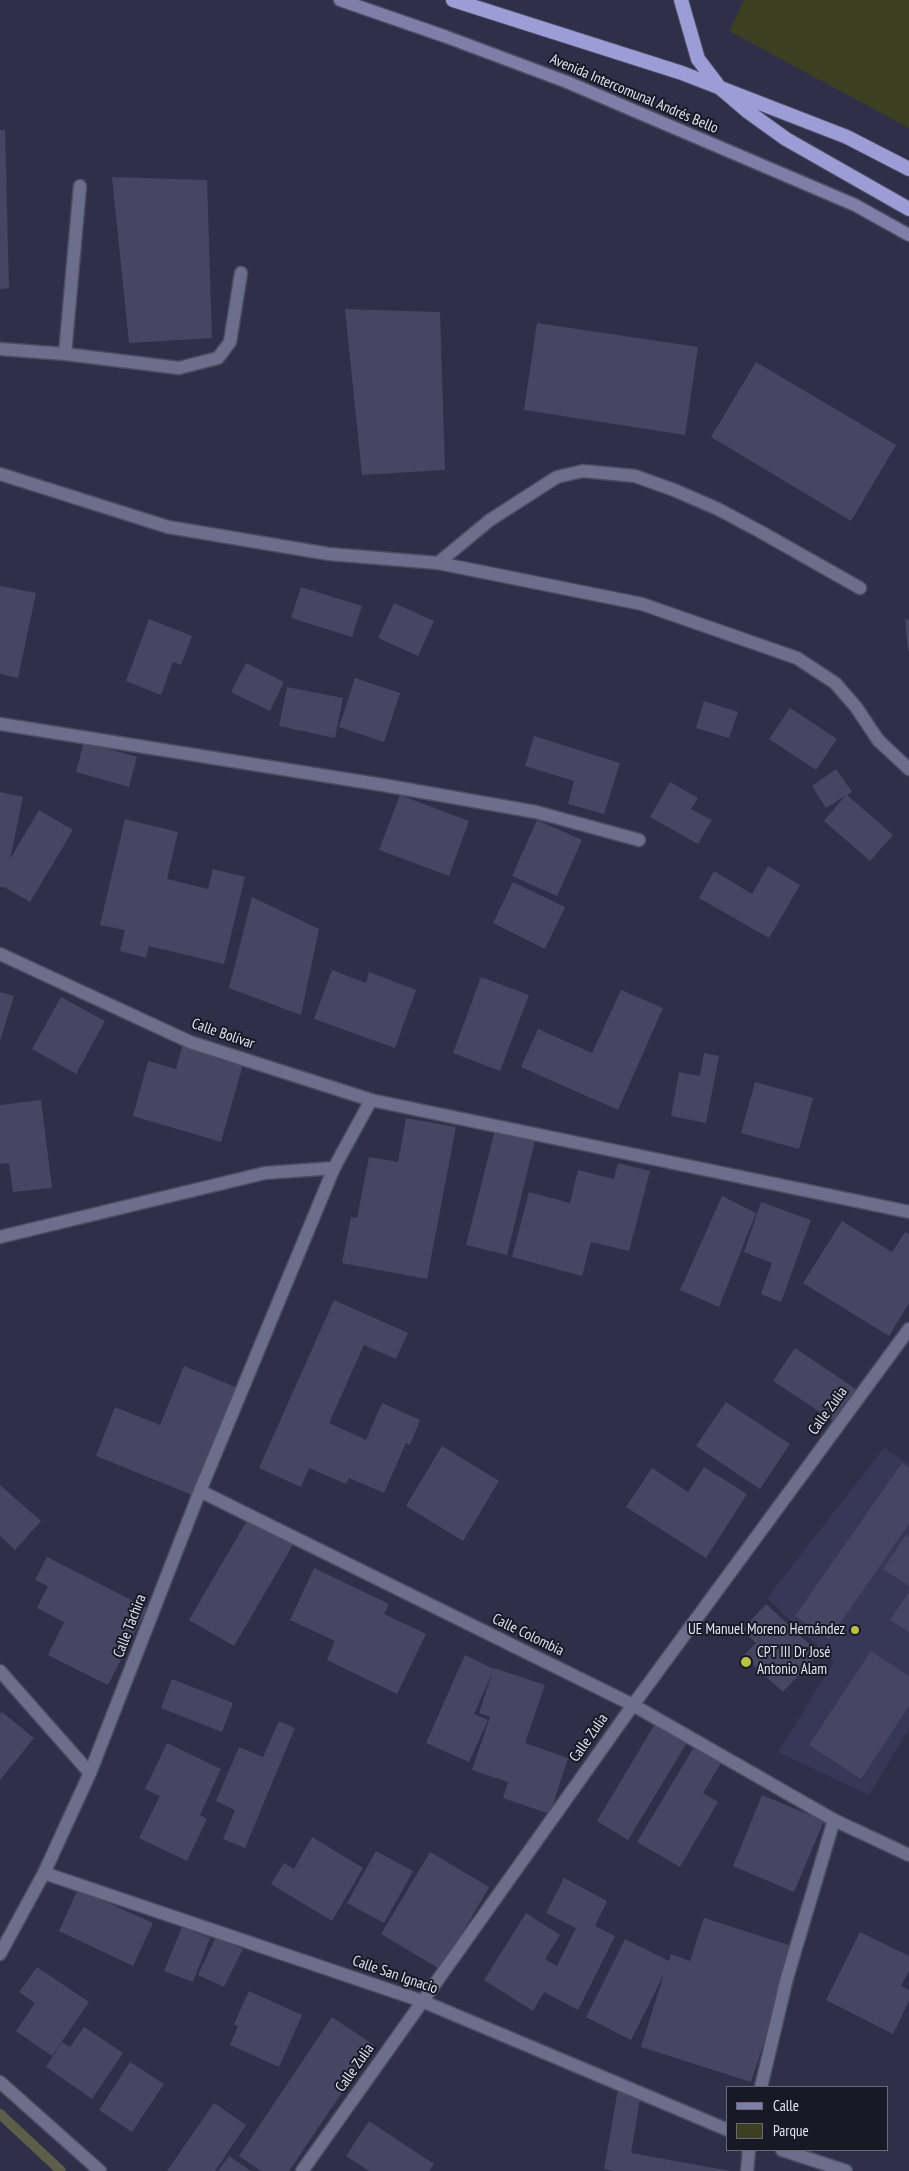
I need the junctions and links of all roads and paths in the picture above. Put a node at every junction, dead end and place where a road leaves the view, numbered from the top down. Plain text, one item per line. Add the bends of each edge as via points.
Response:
1 (340, 0) edge
2 (453, 0) edge
3 (682, 0) edge
4 (720, 88) junction
5 (909, 169) edge
6 (80, 186) dead end
7 (909, 209) edge
8 (909, 234) edge
9 (240, 273) dead end
10 (0, 349) edge
11 (65, 354) junction
12 (0, 474) edge
13 (438, 563) junction
14 (860, 588) dead end
15 (0, 724) edge
16 (909, 769) edge
17 (639, 840) dead end
18 (0, 954) edge
19 (371, 1100) junction
20 (334, 1168) junction
21 (909, 1212) edge
22 (0, 1238) edge
23 (909, 1329) edge
24 (200, 1491) junction
25 (0, 1671) edge
26 (633, 1705) junction
27 (90, 1773) junction
28 (834, 1820) junction
29 (909, 1855) edge
30 (44, 1873) junction
31 (0, 1954) edge
32 (422, 2001) junction
33 (0, 2082) edge
34 (761, 2086) edge
35 (726, 2129) edge
36 (749, 2151) edge
37 (785, 2151) edge
38 (100, 2171) edge
39 (302, 2171) edge
40 (747, 2171) edge
41 (846, 2171) edge

1 - 8 main road, Avenida Intercomunal Andrés Bello via 567,82 855,205
2 - 4 highway
3 - 4 highway via 698,60
4 - 5 highway via 847,137
4 - 7 highway via 786,139
6 - 11 street
9 - 11 street via 230,342 218,358 179,368
10 - 11 street
12 - 13 street via 168,527 329,554
13 - 14 street via 490,520 557,477 583,471 635,476 674,490 718,509
13 - 16 street via 642,604 797,658 836,683 878,740
15 - 17 street via 527,810
18 - 19 street, Calle Bolívar via 190,1042
19 - 20 street
19 - 21 street, Calle Bolívar
20 - 22 street via 265,1173
20 - 24 street, Calle Táchira
23 - 26 street, Calle Zulia
24 - 26 street, Calle Colombia
24 - 27 street, Calle Táchira
25 - 27 street
26 - 28 street, Calle Colombia
26 - 32 street, Calle Zulia
27 - 30 street, Calle Táchira
28 - 29 street, Calle Colombia
28 - 34 street via 786,1978
30 - 31 street, Calle Táchira
30 - 32 street, Calle San Ignacio
32 - 35 street, Calle San Ignacio
32 - 39 street, Calle Zulia
33 - 38 street
36 - 40 street
37 - 41 street

